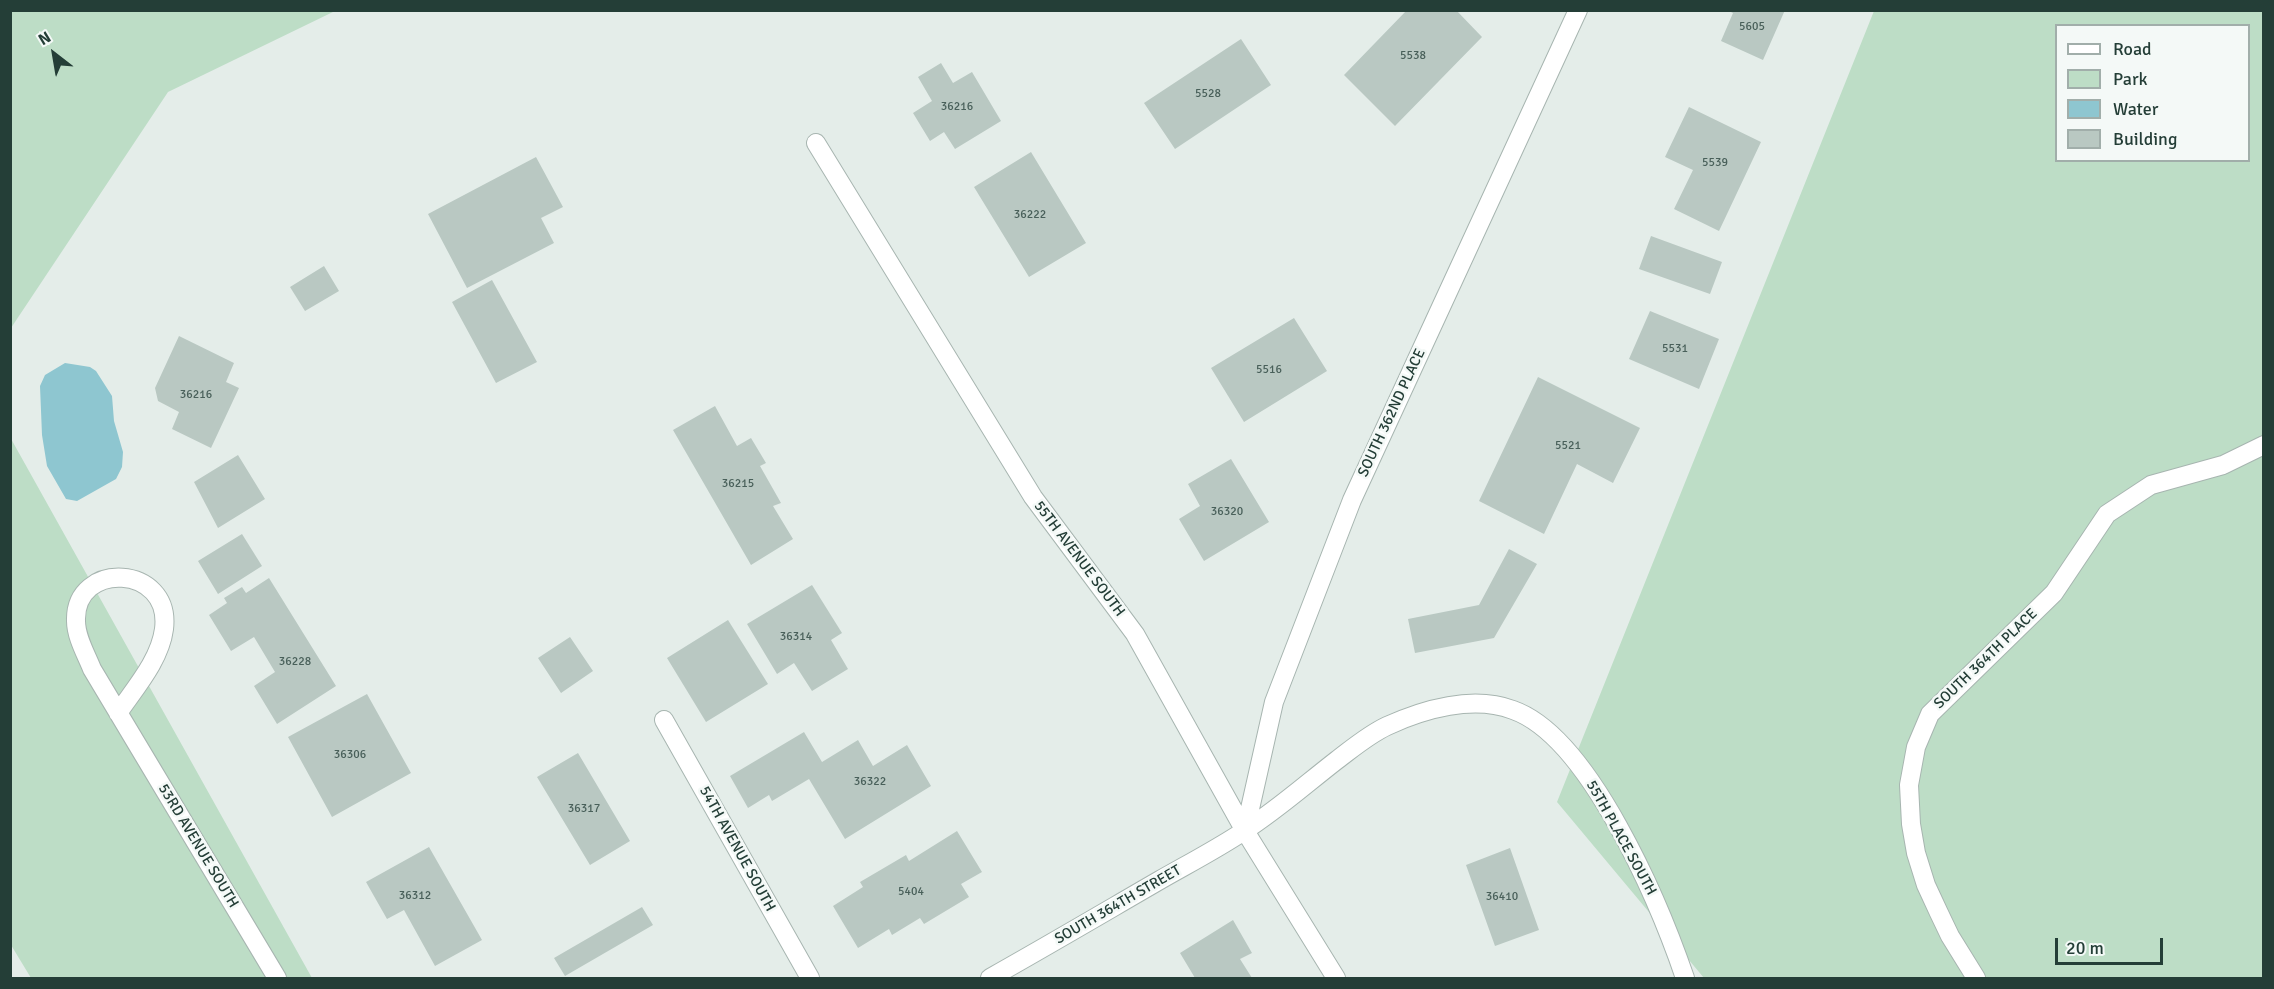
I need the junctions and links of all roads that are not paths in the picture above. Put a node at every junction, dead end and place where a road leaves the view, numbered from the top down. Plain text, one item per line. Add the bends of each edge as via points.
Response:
1 (1578, 10) edge
2 (816, 143) dead end
3 (2264, 445) edge
4 (118, 713) junction
5 (664, 720) dead end
6 (1245, 831) junction
7 (278, 978) edge
8 (810, 978) edge
9 (990, 978) edge
10 (1336, 978) edge
11 (1685, 978) edge
12 (1976, 978) edge

1 - 6 street, SOUTH 362ND PLACE via 1352,500 1274,702
2 - 6 street, 55TH AVENUE SOUTH via 1033,497 1135,634
3 - 12 street, SOUTH 364TH PLACE via 2223,465 2151,485 2108,514 2054,593 1930,714 1916,747 1909,785 1916,853 1939,913
4 - 4 street, 53RD AVENUE SOUTH via 159,651 164,628 163,610 154,592 141,581 122,576 100,580 85,593 76,621 92,669
4 - 7 street, 53RD AVENUE SOUTH
5 - 8 street, 54TH AVENUE SOUTH
6 - 9 street, SOUTH 364TH STREET
6 - 10 street, 55TH AVENUE SOUTH
6 - 11 street, 55TH PLACE SOUTH via 1363,740 1386,727 1450,706 1494,705 1515,710 1537,721 1559,741 1603,801 1655,900

